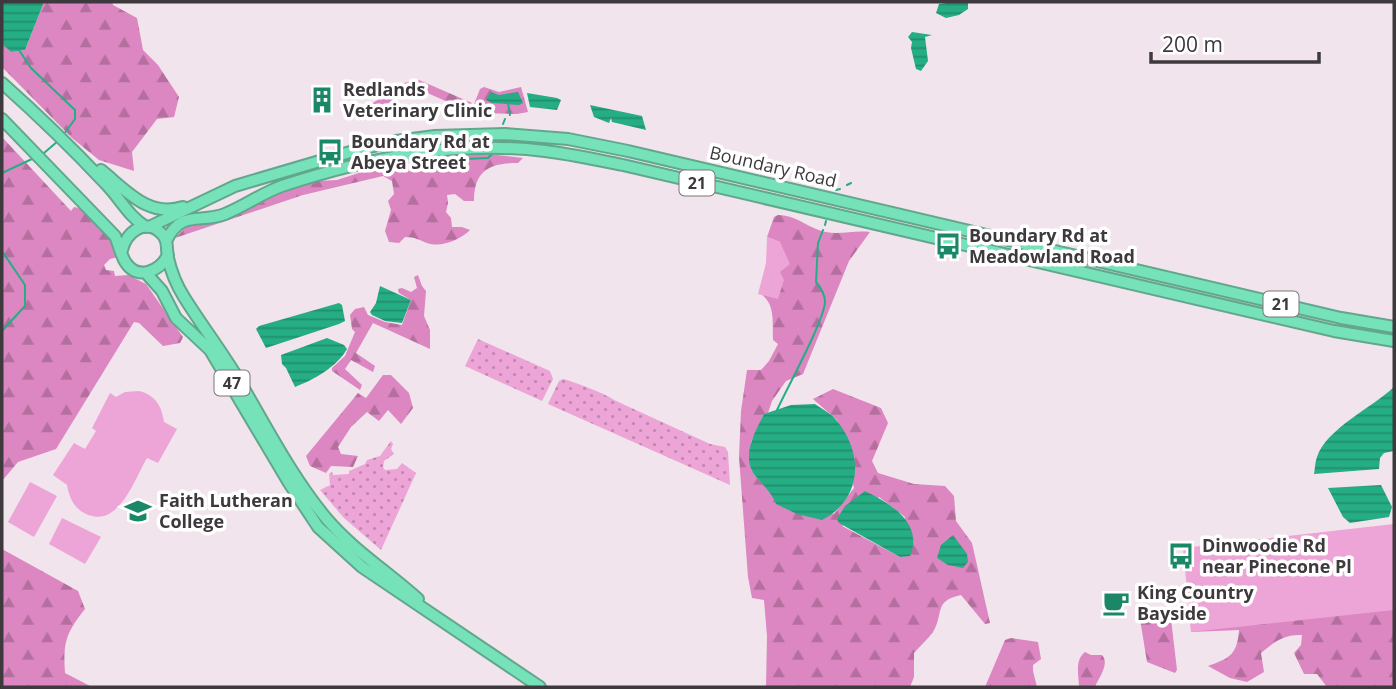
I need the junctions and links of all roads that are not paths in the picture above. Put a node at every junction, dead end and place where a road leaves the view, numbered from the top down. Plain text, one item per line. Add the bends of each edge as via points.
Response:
1 (2, 83) edge
2 (2, 119) edge
3 (108, 180) junction
4 (203, 201) junction
5 (148, 227) junction
6 (166, 241) junction
7 (122, 250) junction
8 (167, 255) junction
9 (146, 273) junction
10 (1394, 327) edge
11 (1394, 341) edge
12 (444, 622) junction
13 (540, 687) edge

1 - 3 highway, 21
2 - 7 highway via 116,236
3 - 4 highway, 21 via 155,208 179,209
3 - 5 highway, 21 via 135,220
4 - 5 highway, Boundary Road / 21
4 - 10 highway, Boundary Road / 21 via 266,176 396,141 472,134 568,139
5 - 6 highway
5 - 7 highway, 21 via 130,232
6 - 8 highway
6 - 11 highway, Boundary Road / 21 via 172,229 192,218 222,215 281,187 362,163 450,149 542,150
7 - 9 highway via 129,267
8 - 9 highway via 164,264
8 - 12 highway, 47 via 183,296 312,499 348,541
9 - 12 highway, 47 via 162,290 176,318 210,350 318,527 362,567
12 - 13 highway, 47

